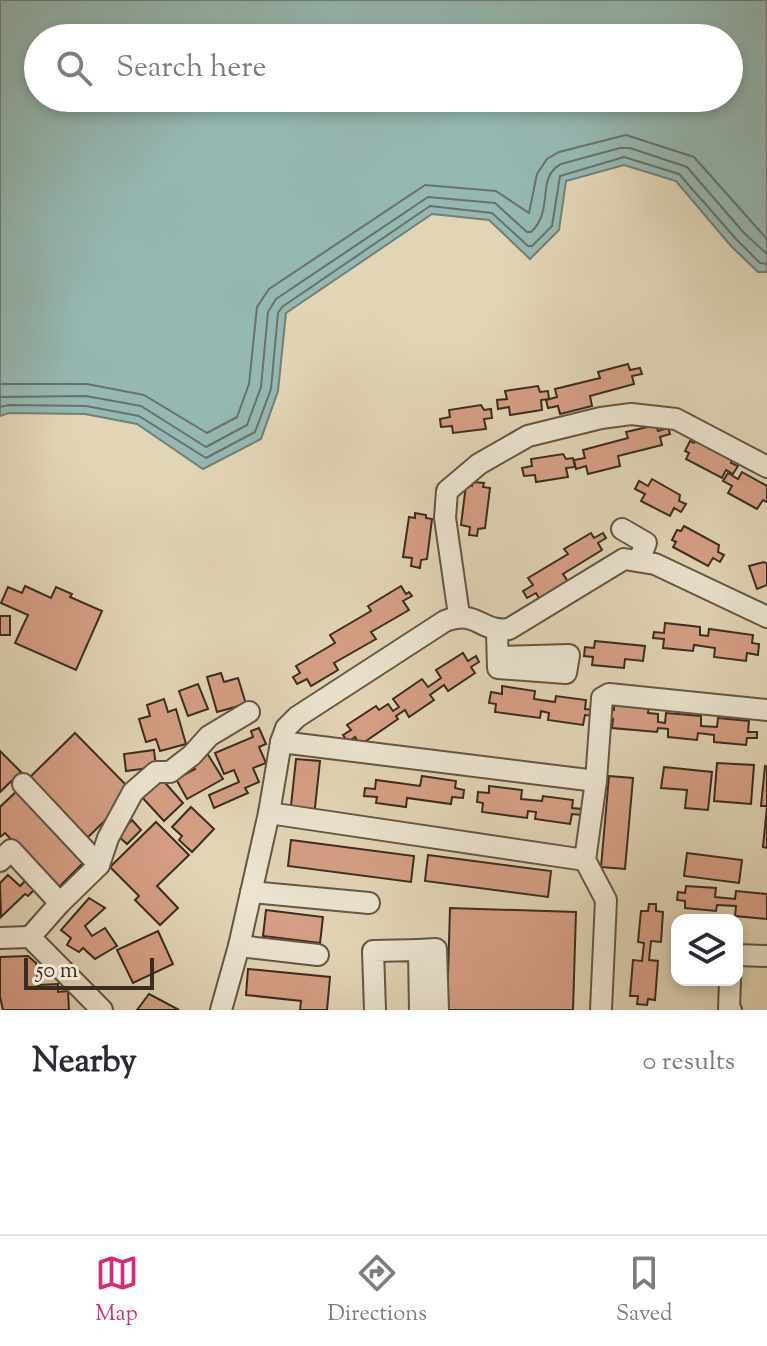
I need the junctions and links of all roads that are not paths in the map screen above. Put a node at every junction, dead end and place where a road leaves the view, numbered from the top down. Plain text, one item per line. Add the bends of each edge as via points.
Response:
1 (767, 467) edge
2 (622, 529) dead end
3 (639, 560) junction
4 (459, 615) junction
5 (767, 617) edge
6 (497, 631) junction
7 (498, 657) dead end
8 (767, 710) edge
9 (249, 712) dead end
10 (281, 742) junction
11 (596, 781) junction
12 (23, 784) dead end
13 (269, 813) junction
14 (585, 860) junction
15 (0, 861) edge
16 (99, 865) junction
17 (251, 892) junction
18 (60, 903) junction
19 (369, 903) dead end
20 (30, 937) junction
21 (0, 938) edge
22 (239, 946) junction
23 (419, 950) junction
24 (318, 955) dead end
25 (743, 955) edge
26 (767, 956) edge
27 (730, 986) edge
28 (102, 1010) edge
29 (221, 1010) edge
30 (375, 1010) edge
31 (420, 1010) edge
32 (438, 1010) edge
33 (601, 1010) edge
34 (731, 1010) edge

1 - 4 street via 676,419 652,415 601,418 528,436 479,464 447,491 445,518
2 - 3 street via 646,543
3 - 5 street
3 - 6 street via 624,559 610,566 519,625
4 - 6 street
4 - 10 street via 297,717
6 - 7 street
8 - 11 street via 605,695
9 - 16 street via 209,736 170,772 156,772 133,792
10 - 11 street
10 - 13 street
11 - 14 street
12 - 16 street
13 - 14 street
13 - 17 street
14 - 33 street via 606,900
15 - 18 street via 11,850
16 - 18 street
17 - 19 street
17 - 22 street
18 - 20 street
20 - 21 street
20 - 28 street
22 - 24 street
22 - 29 street
23 - 30 street via 373,951
23 - 31 street
23 - 32 street via 436,949
25 - 26 street
27 - 34 street

